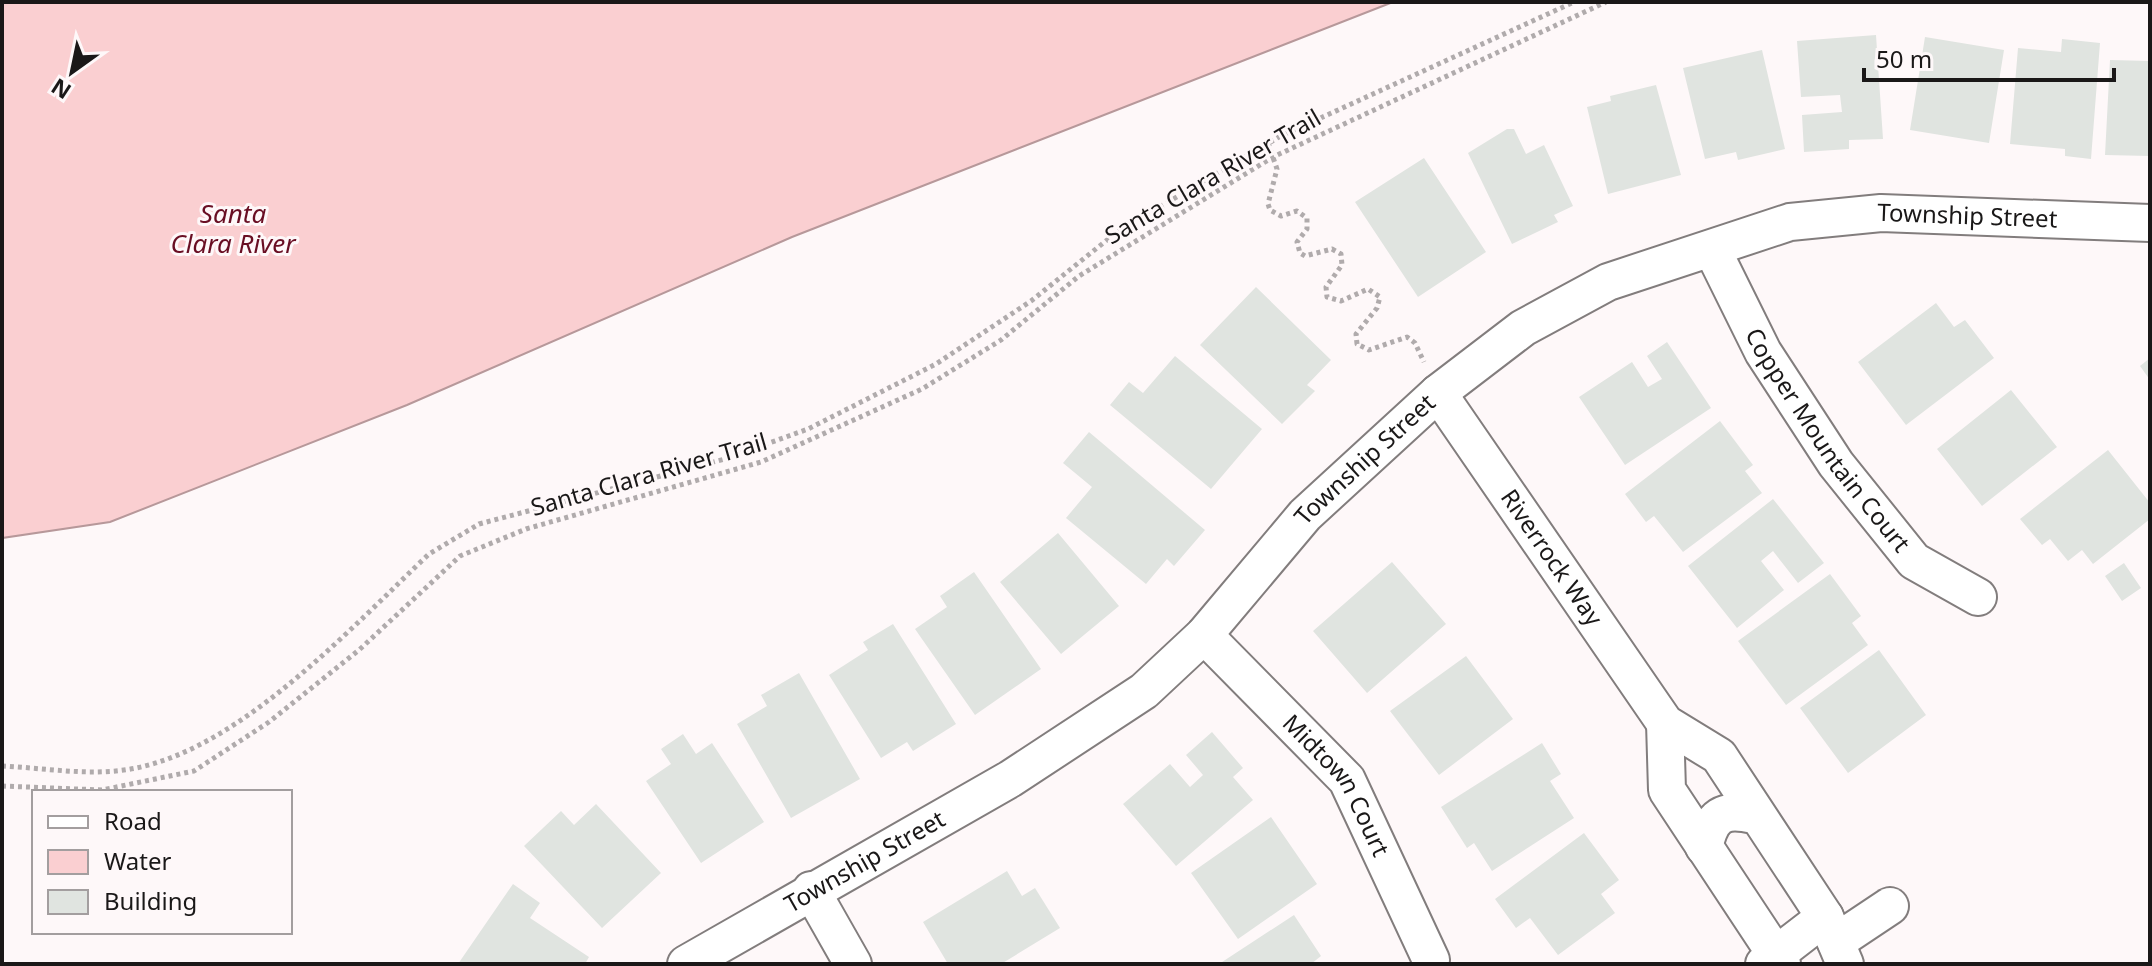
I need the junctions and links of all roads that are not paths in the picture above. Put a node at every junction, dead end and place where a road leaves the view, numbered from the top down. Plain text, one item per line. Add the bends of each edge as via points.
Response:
1 (2150, 223) edge
2 (1712, 249) junction
3 (1438, 393) junction
4 (1978, 597) dead end
5 (1204, 635) junction
6 (1665, 723) junction
7 (1754, 815) junction
8 (1704, 847) junction
9 (811, 890) junction
10 (1890, 906) dead end
11 (1838, 950) edge
12 (1431, 960) dead end
13 (1774, 961) edge
14 (686, 964) edge
15 (853, 964) edge

1 - 2 street, Township Street via 1881,213 1790,222
2 - 3 street, Township Street via 1608,282 1523,328
2 - 4 street, Copper Mountain Court via 1763,352 1836,464 1914,561
3 - 5 street, Township Street via 1305,515
3 - 6 street, Riverrock Way
5 - 9 street, Township Street via 1144,691 1010,779
5 - 12 street, Midtown Court via 1347,780
6 - 7 street, Riverrock Way via 1719,756
6 - 8 street via 1667,790
7 - 8 street via 1734,810 1719,816
7 - 11 street, Riverrock Way
8 - 13 street
9 - 14 street, Township Street
9 - 15 street
10 - 11 street
11 - 13 street

